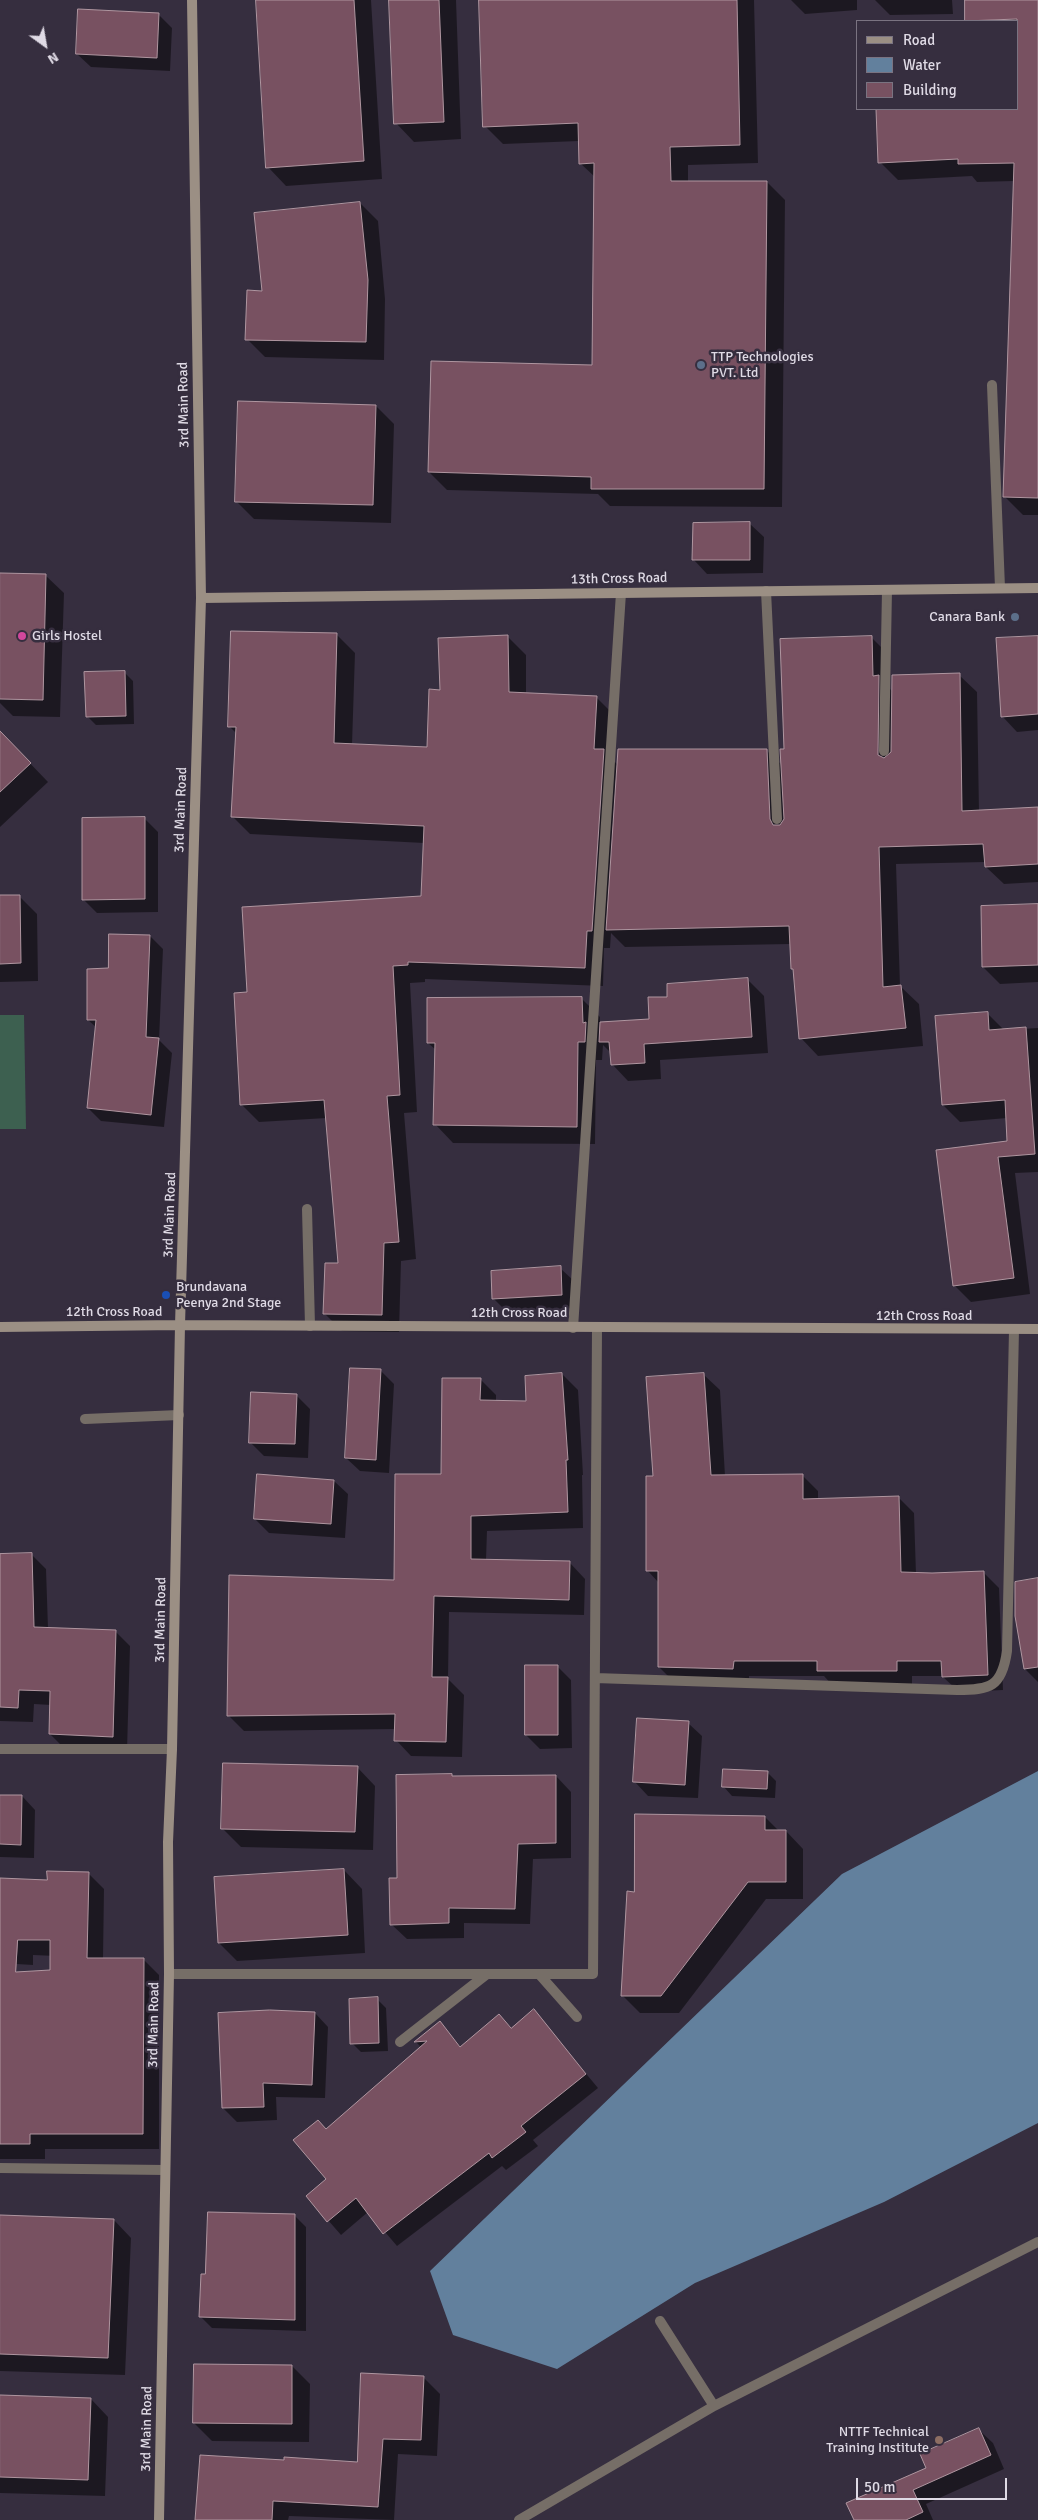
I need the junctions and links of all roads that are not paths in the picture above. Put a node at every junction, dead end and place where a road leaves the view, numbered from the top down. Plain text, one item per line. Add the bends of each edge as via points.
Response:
1 (192, 0) edge
2 (992, 385) dead end
3 (1000, 588) junction
4 (1038, 588) edge
5 (887, 590) junction
6 (766, 591) junction
7 (621, 593) junction
8 (201, 598) junction
9 (884, 751) dead end
10 (778, 819) dead end
11 (307, 1209) dead end
12 (180, 1325) junction
13 (310, 1326) junction
14 (0, 1327) edge
15 (573, 1328) junction
16 (597, 1328) junction
17 (1038, 1329) edge
18 (1014, 1330) junction
19 (179, 1416) junction
20 (85, 1419) dead end
21 (595, 1678) junction
22 (0, 1749) edge
23 (172, 1749) junction
24 (168, 1974) junction
25 (487, 1974) junction
26 (539, 1974) junction
27 (577, 2017) dead end
28 (400, 2042) dead end
29 (0, 2168) edge
30 (165, 2170) junction
31 (1038, 2242) edge
32 (660, 2321) dead end
33 (714, 2406) junction
34 (159, 2520) edge
35 (519, 2520) edge

1 - 8 main road, 3rd Main Road
2 - 3 street
3 - 4 main road, 13th Cross Road
3 - 5 main road, 13th Cross Road
5 - 6 main road, 13th Cross Road
5 - 9 street
6 - 7 main road, 13th Cross Road
6 - 10 street
7 - 8 main road, 13th Cross Road
7 - 15 street
8 - 12 main road, 3rd Main Road
11 - 13 street
12 - 13 main road, 12th Cross Road
12 - 14 main road, 12th Cross Road
12 - 19 main road, 3rd Main Road
13 - 15 main road, 12th Cross Road
15 - 16 main road, 12th Cross Road
16 - 18 main road, 12th Cross Road
16 - 21 street
17 - 18 main road, 12th Cross Road
18 - 21 street via 1006,1651 1004,1669 996,1684 982,1690 957,1690
19 - 20 street
19 - 23 main road, 3rd Main Road
21 - 26 street via 593,1974
22 - 23 street
23 - 24 main road, 3rd Main Road
24 - 25 street
24 - 30 main road, 3rd Main Road
25 - 26 street
25 - 28 street
26 - 27 street
29 - 30 street
30 - 34 main road, 3rd Main Road
31 - 33 street
32 - 33 street
33 - 35 street

